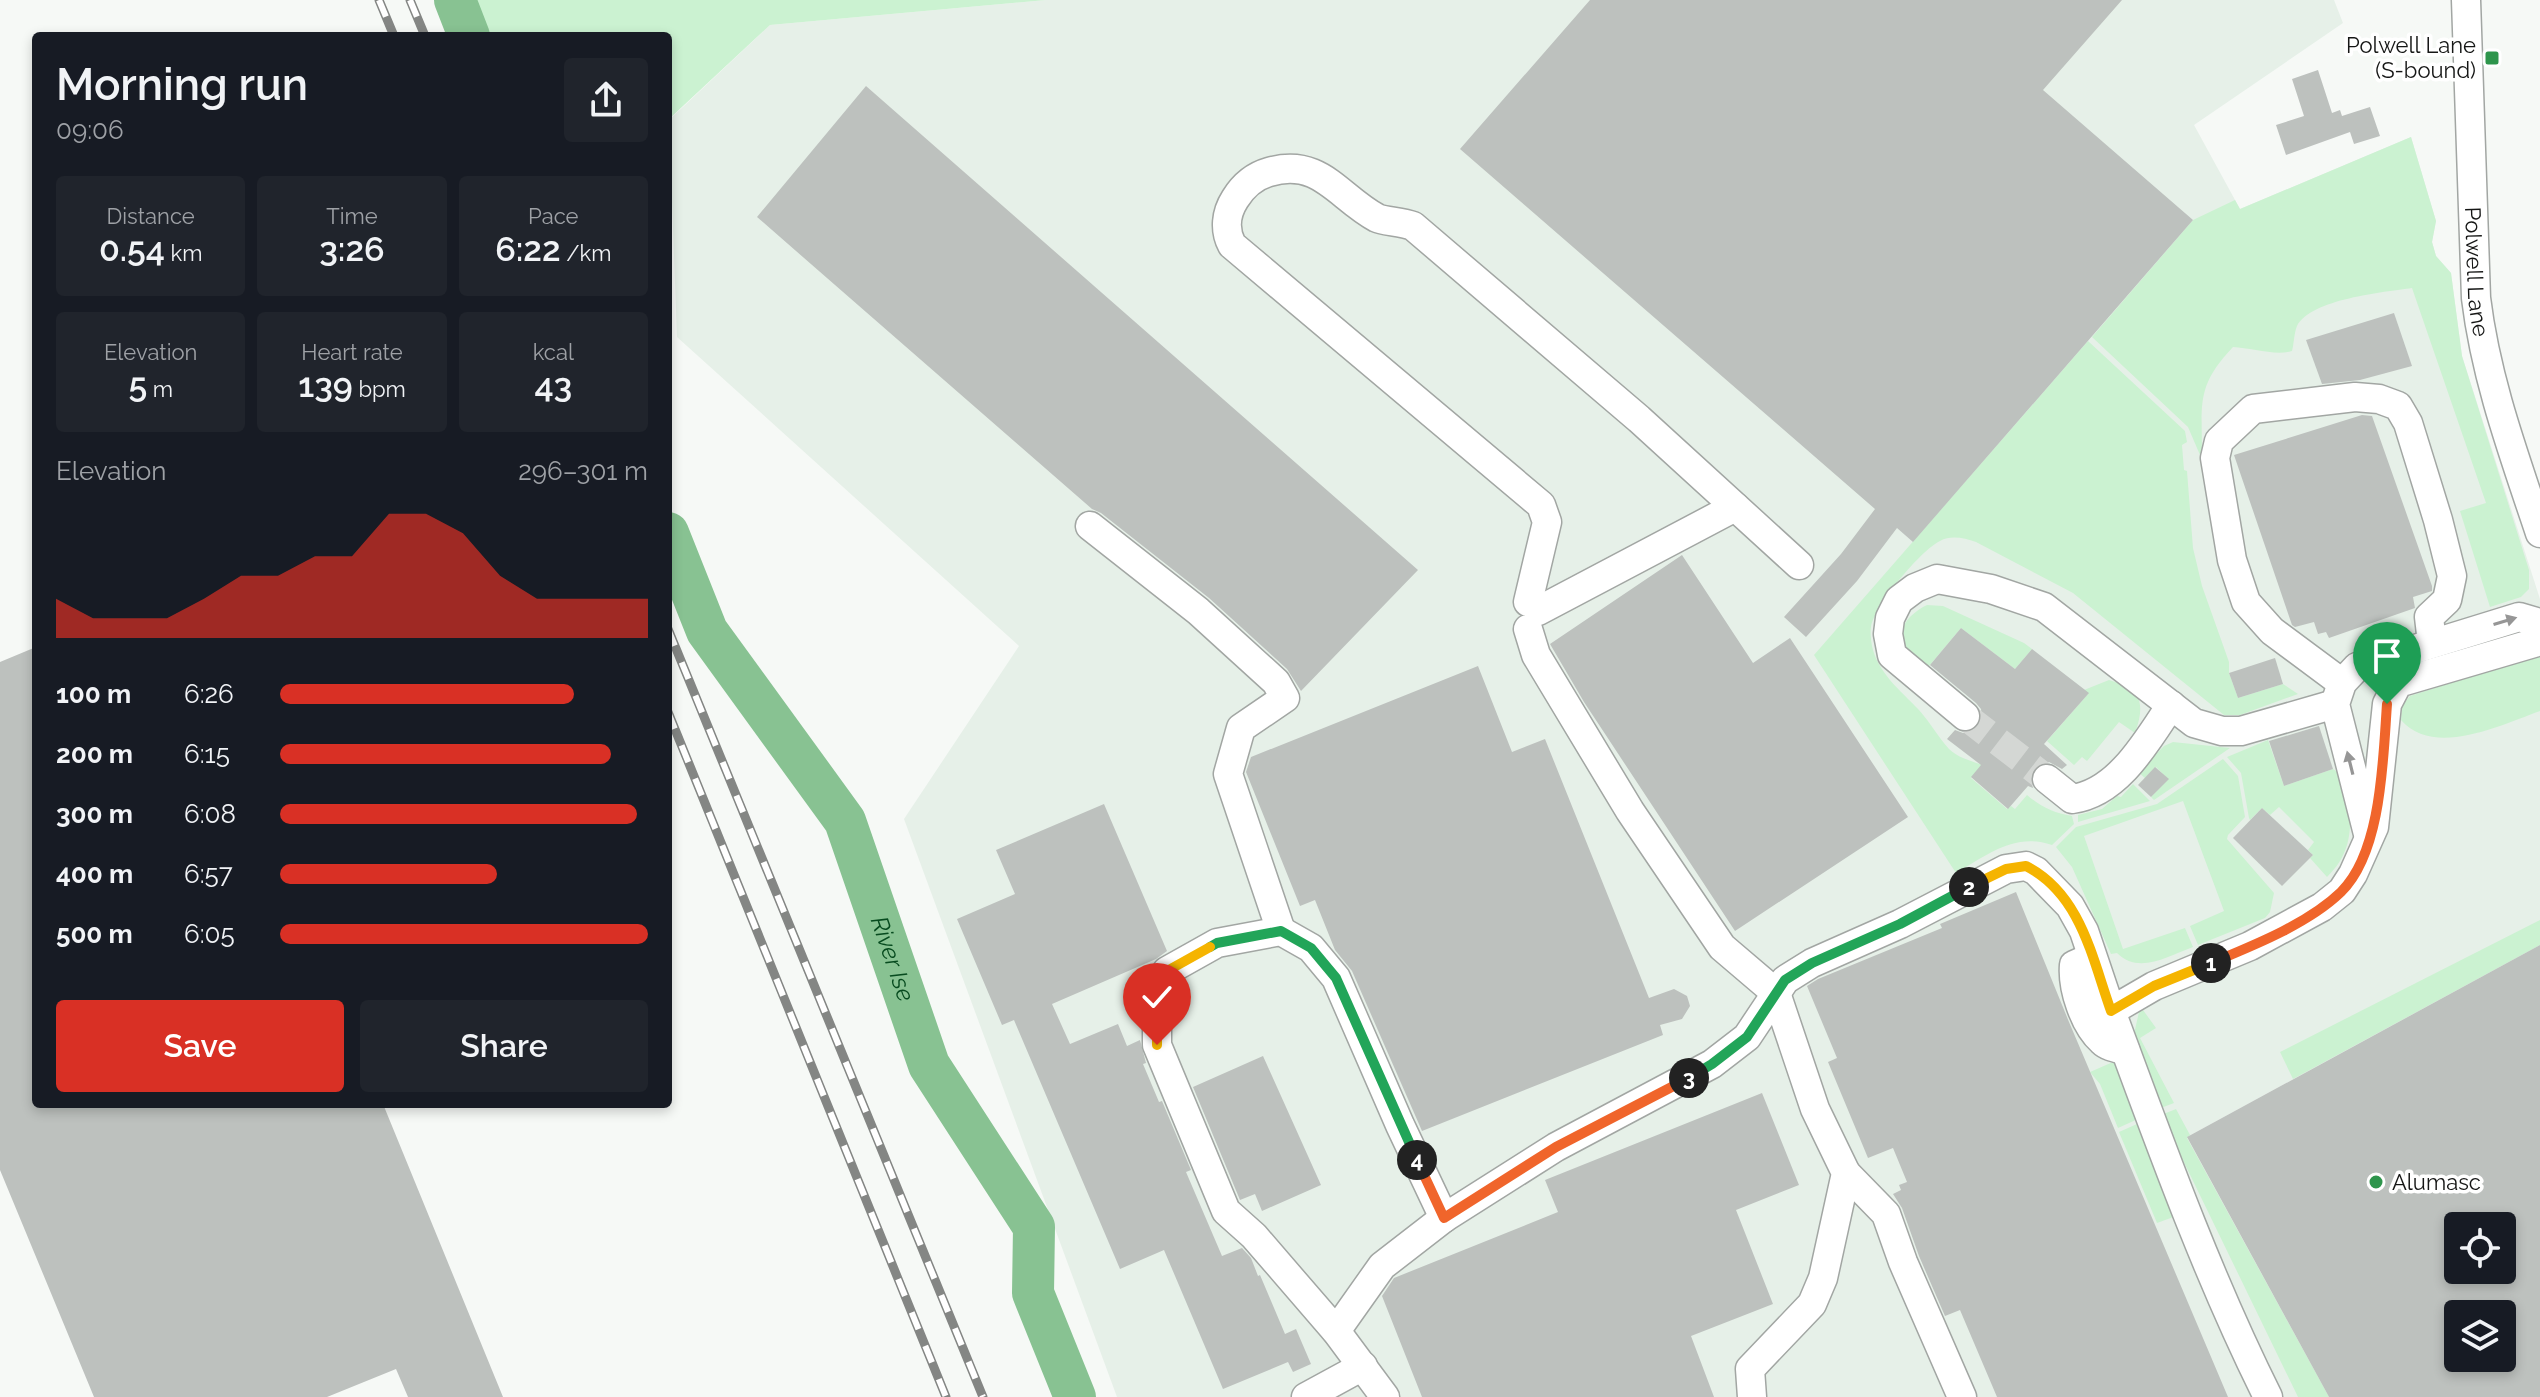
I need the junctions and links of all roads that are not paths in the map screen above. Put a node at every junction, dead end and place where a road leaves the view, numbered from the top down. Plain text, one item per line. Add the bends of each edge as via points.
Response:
1 (2466, 0) edge
2 (1735, 507) junction
3 (1090, 526) dead end
4 (2540, 533) edge
5 (1799, 565) dead end
6 (1531, 614) junction
7 (2432, 643) junction
8 (2338, 693) junction
9 (2171, 705) junction
10 (1965, 716) tunnel mouth
11 (2047, 779) tunnel mouth
12 (2369, 839) junction
13 (1281, 931) junction
14 (2092, 957) junction
15 (1776, 993) junction
16 (2111, 1011) junction
17 (2125, 1050) junction
18 (1846, 1173) junction
19 (1444, 1218) junction
20 (1336, 1331) junction
21 (1363, 1366) junction
22 (1306, 1397) edge
23 (1385, 1397) edge
24 (1752, 1397) edge
25 (1962, 1397) edge
26 (2268, 1397) edge

1 - 4 street, Polwell Lane via 2481,341
2 - 5 street
2 - 6 street
2 - 6 street via 1413,226 1380,220 1308,170 1278,169 1252,181 1228,215 1232,245 1541,505 1547,522
3 - 13 street via 1198,611 1276,682 1285,698 1241,728 1228,774
6 - 15 street via 1536,655 1630,811 1722,947
7 - 8 street via 2357,667
7 - 8 street via 2429,617 2447,600 2452,576 2408,423 2398,406 2355,397 2253,409 2219,441 2215,458 2232,560 2246,602
7 -> 12 street via 2519,617 2540,623 2534,643 2398,683 2387,704
8 - 9 street via 2241,731 2194,723
12 -> 8 street
9 - 10 street via 2044,607 1937,579 1899,600 1889,626 1892,655
9 - 11 street via 2112,782 2094,795 2072,799
12 - 16 street via 2342,891 2322,907
13 - 19 street via 1311,948 1336,978
13 - 20 street via 1217,943 1167,971 1157,998 1157,1045 1226,1211
14 - 15 street via 2070,906 2052,884 2026,866 2006,869 1812,963 1785,980
14 - 16 street
14 - 17 street via 2074,965 2078,997 2103,1043
15 - 18 street via 1815,1109
15 - 19 street via 1747,1037 1712,1064 1556,1147
16 - 17 street
17 - 26 street via 2171,1174
18 - 24 street via 1823,1278 1812,1304 1750,1369
18 - 25 street via 1886,1214
19 - 20 street via 1382,1266
20 - 21 street
21 - 22 street
21 - 23 street

